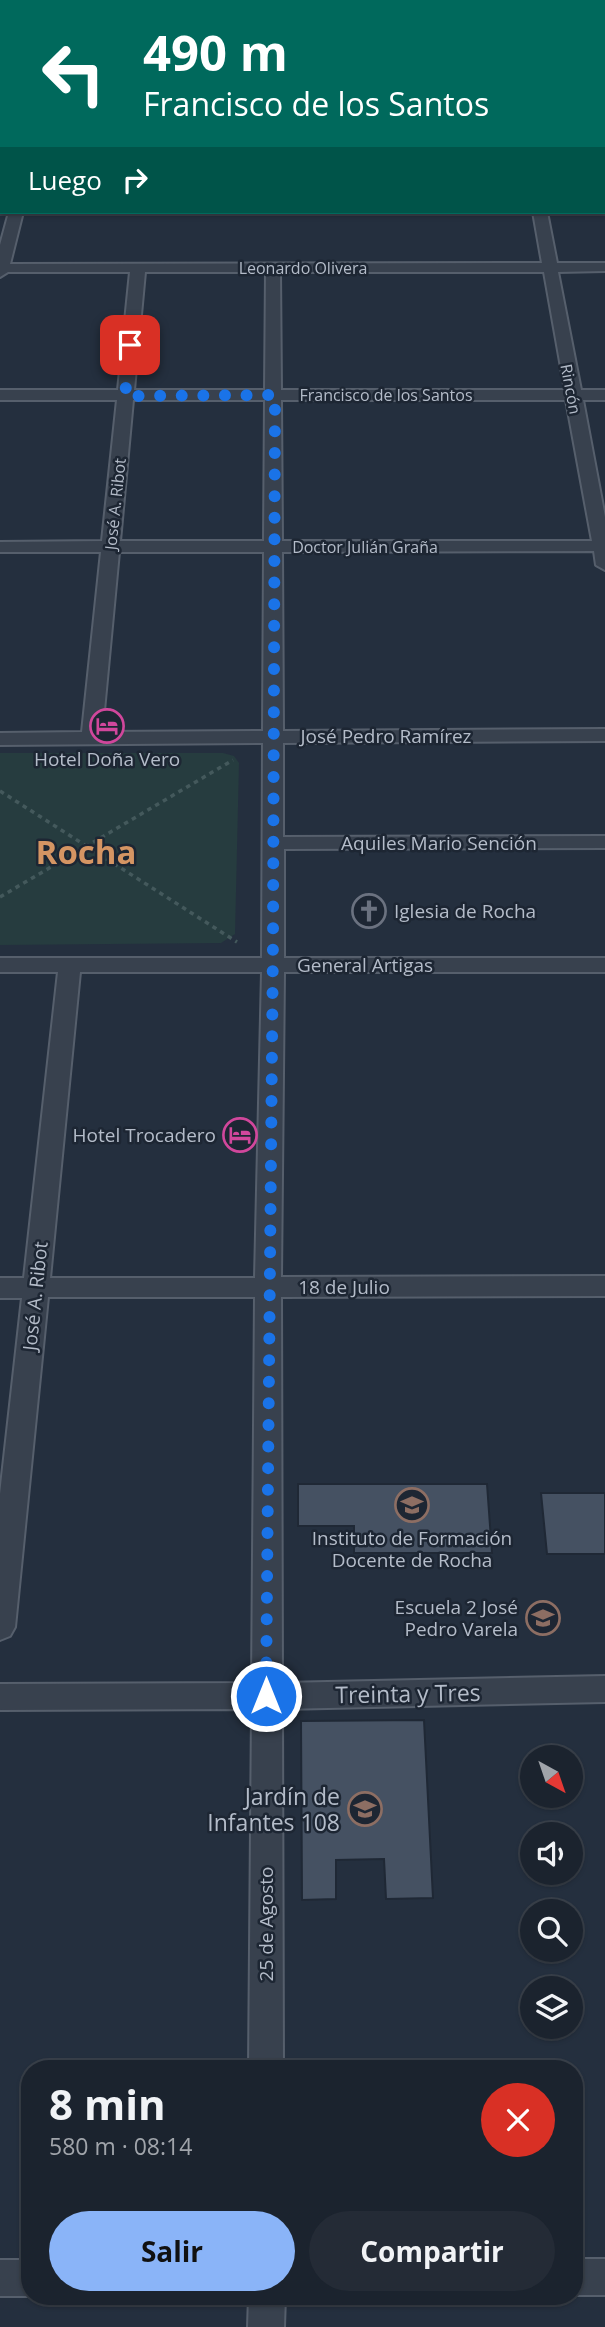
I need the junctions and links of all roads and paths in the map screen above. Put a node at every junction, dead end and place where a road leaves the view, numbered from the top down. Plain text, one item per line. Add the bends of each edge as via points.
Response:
1 (15, 214) edge
2 (540, 214) edge
3 (549, 267) junction
4 (605, 267) edge
5 (273, 268) junction
6 (138, 269) junction
7 (0, 270) edge
8 (0, 395) edge
9 (275, 395) junction
10 (572, 395) junction
11 (605, 395) edge
12 (125, 396) junction
13 (603, 546) edge
14 (0, 547) edge
15 (110, 547) junction
16 (274, 547) junction
17 (605, 565) edge
18 (605, 735) edge
19 (274, 737) junction
20 (0, 739) edge
21 (91, 740) junction
22 (0, 792) edge
23 (605, 842) edge
24 (273, 844) junction
25 (86, 846) junction
26 (0, 897) edge
27 (0, 965) edge
28 (70, 965) junction
29 (273, 965) junction
30 (605, 965) edge
31 (605, 1286) edge
32 (268, 1287) junction
33 (0, 1288) edge
34 (36, 1288) junction
35 (0, 1627) edge
36 (605, 1689) edge
37 (266, 1696) junction
38 (0, 1697) edge
39 (266, 2060) edge
40 (583, 2277) edge
41 (605, 2277) edge
42 (0, 2278) edge
43 (21, 2278) edge
44 (267, 2305) edge
45 (266, 2327) edge

1 - 7 street
2 - 3 street, Rincón
3 - 4 street, Leonardo Olivera
3 - 5 street, Leonardo Olivera
3 - 10 street, Rincón
5 - 6 street, Leonardo Olivera
5 - 9 street, 25 de Agosto
6 - 7 street, Leonardo Olivera
6 - 12 street, José A. Ribot
8 - 12 street, Francisco de los Santos
9 - 10 street, Francisco de los Santos
9 - 12 street, Francisco de los Santos
9 - 16 street, 25 de Agosto
10 - 11 street, Francisco de los Santos
10 - 13 street, Rincón
12 - 15 street, José A. Ribot
13 - 16 street, Doctor Julián Graña
13 - 17 street, Rincón
14 - 15 street, Doctor Julián Graña
15 - 16 street, Doctor Julián Graña
15 - 21 street, José A. Ribot
16 - 19 street, 25 de Agosto
18 - 19 street, José Pedro Ramírez
19 - 21 street, José Pedro Ramírez
19 - 24 street, 25 de Agosto
19 - 25 path
20 - 21 street, José Pedro Ramírez
22 - 25 path
23 - 24 street, Aquiles Mario Sención
24 - 29 street, 25 de Agosto
25 - 26 path
25 - 29 path
27 - 28 street, General Artigas
28 - 29 street, General Artigas
28 - 34 street, José A. Ribot
29 - 30 street, General Artigas
29 - 32 street, 25 de Agosto
31 - 32 street, 18 de Julio
32 - 34 street, 18 de Julio
32 - 37 street, 25 de Agosto
33 - 34 street, 18 de Julio
34 - 35 street, José A. Ribot
36 - 37 street, Treinta y Tres
37 - 38 street, Treinta y Tres
37 - 39 street, 25 de Agosto
40 - 41 street
42 - 43 street
44 - 45 street

